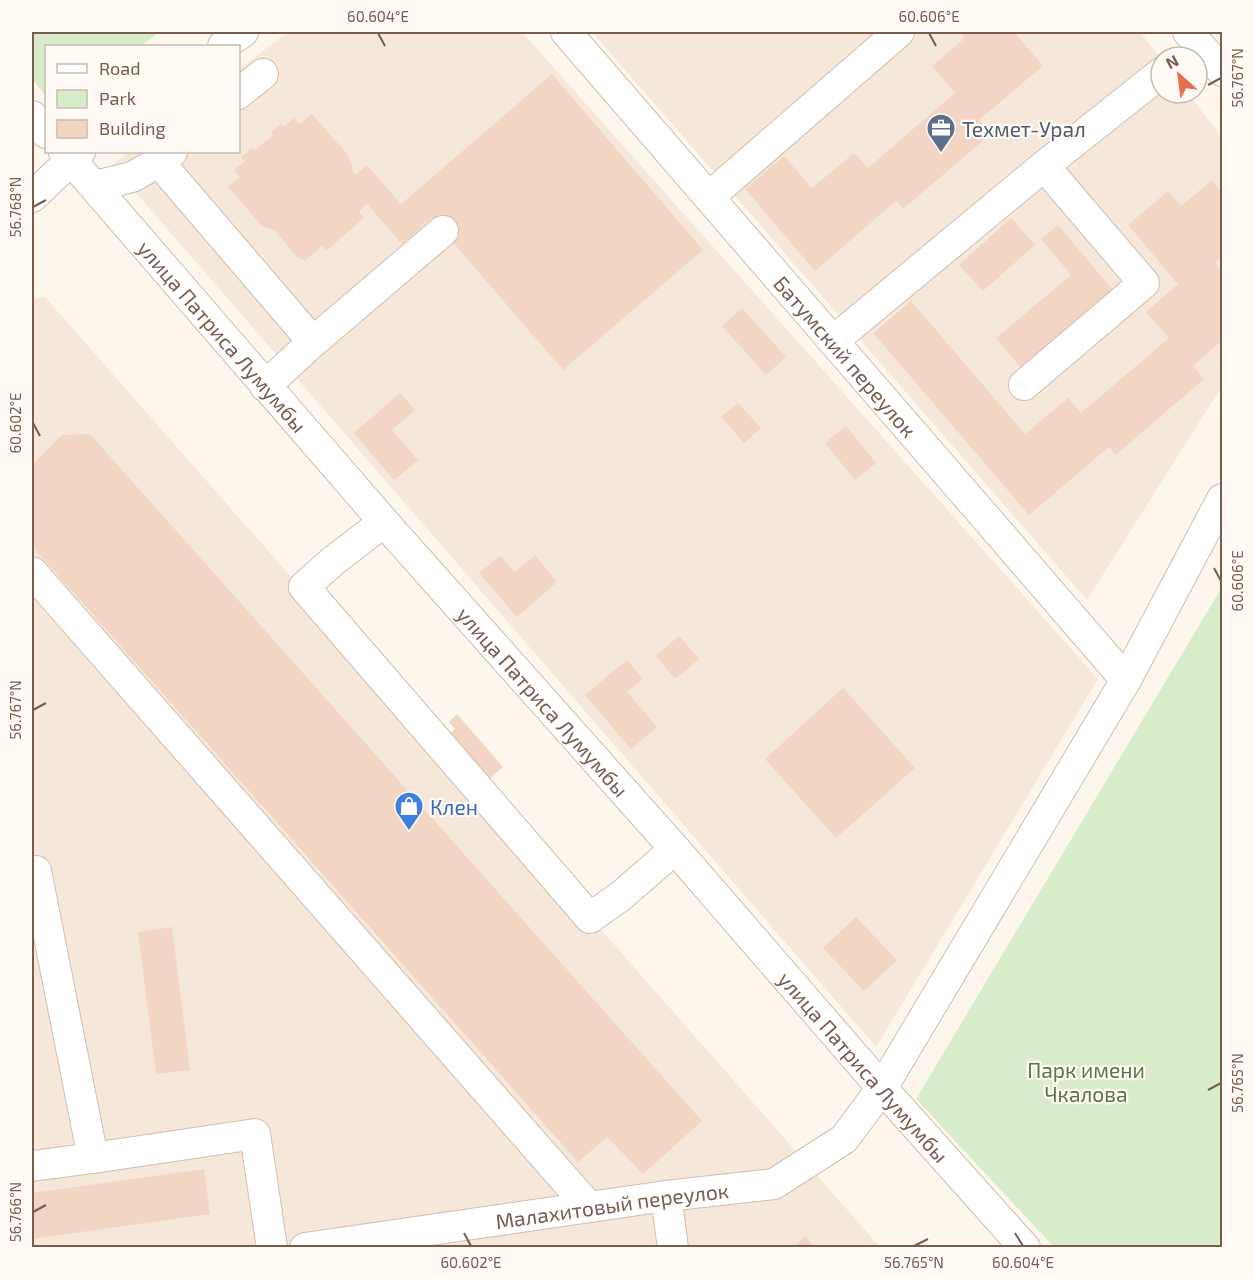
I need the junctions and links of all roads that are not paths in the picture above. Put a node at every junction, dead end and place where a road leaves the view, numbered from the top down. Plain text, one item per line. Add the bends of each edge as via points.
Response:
1 (243, 32) edge
2 (566, 32) edge
3 (899, 32) edge
4 (1189, 44) edge
5 (224, 45) edge
6 (1222, 71) edge
7 (263, 74) dead end
8 (1149, 83) edge
9 (240, 92) edge
10 (32, 116) edge
11 (45, 132) edge
12 (72, 154) edge
13 (165, 157) edge
14 (1044, 166) junction
15 (95, 186) junction
16 (32, 197) edge
17 (709, 197) junction
18 (443, 231) dead end
19 (833, 341) junction
20 (313, 342) junction
21 (1024, 385) dead end
22 (265, 386) junction
23 (1222, 499) edge
24 (384, 522) junction
25 (32, 572) edge
26 (1125, 681) junction
27 (675, 849) junction
28 (32, 872) edge
29 (882, 1088) junction
30 (93, 1158) junction
31 (32, 1166) edge
32 (666, 1196) junction
33 (589, 1207) junction
34 (272, 1248) edge
35 (305, 1248) edge
36 (673, 1248) edge
37 (1025, 1248) edge

1 - 5 street
2 - 17 street, Батумский переулок
3 - 17 street
4 - 6 street
7 - 9 street
8 - 14 street
10 - 11 street
12 - 15 street, улица Патриса Лумумбы
12 - 16 street
13 - 15 street via 132,177
13 - 20 street
14 - 19 street
14 - 21 street via 1144,284
15 - 22 street, улица Патриса Лумумбы
17 - 19 street, Батумский переулок
18 - 20 street
19 - 26 street, Батумский переулок
20 - 22 street
22 - 24 street, улица Патриса Лумумбы
23 - 26 street, Малахитовый переулок
24 - 27 street, улица Патриса Лумумбы
24 - 27 street via 304,587 590,918
25 - 33 street
26 - 29 street, Малахитовый переулок
27 - 29 street, улица Патриса Лумумбы
28 - 30 street via 36,871
29 - 32 street, Малахитовый переулок via 844,1139 774,1184
29 - 37 street, улица Патриса Лумумбы
30 - 31 street
30 - 34 street via 255,1134
32 - 33 street, Малахитовый переулок
32 - 36 street
33 - 35 street, Малахитовый переулок

